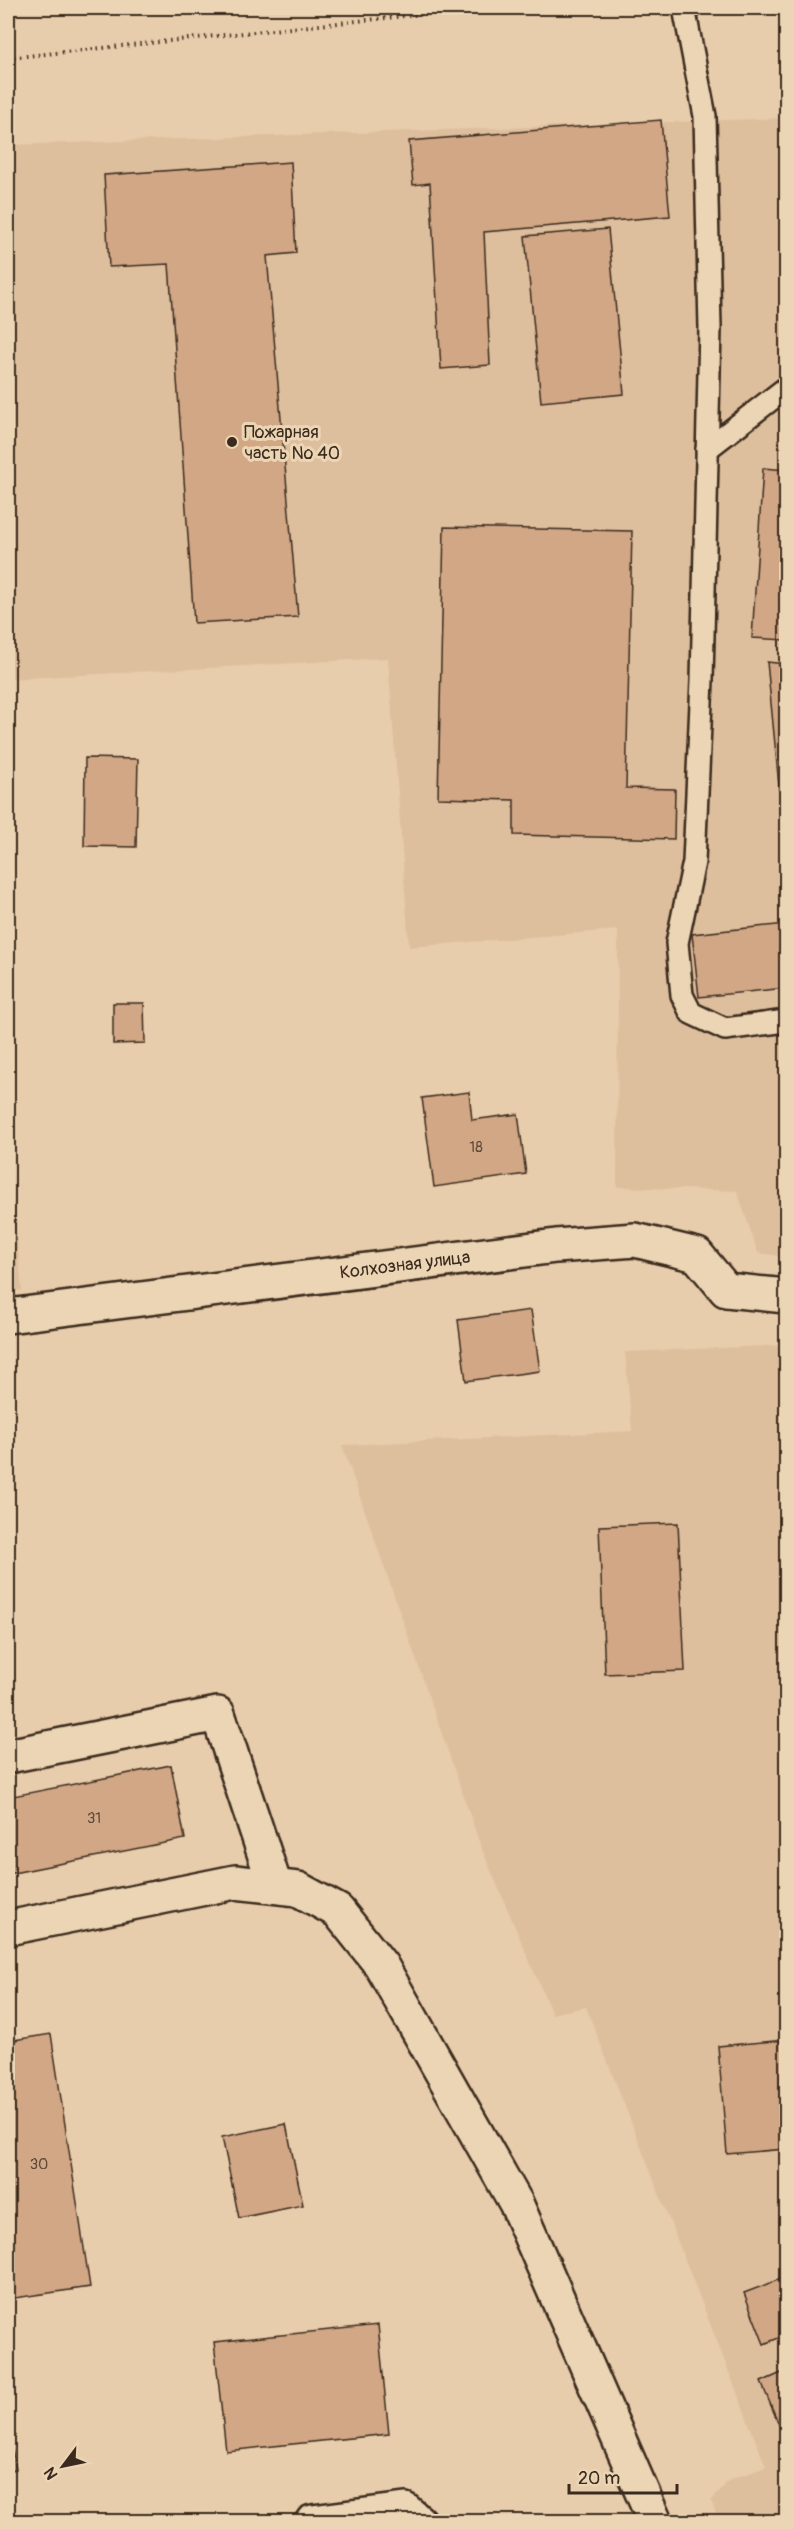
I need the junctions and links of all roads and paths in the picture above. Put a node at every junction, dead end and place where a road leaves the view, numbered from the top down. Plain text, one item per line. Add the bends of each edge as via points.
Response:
1 (480, 8) edge
2 (684, 8) edge
3 (8, 58) edge
4 (786, 387) edge
5 (707, 449) junction
6 (786, 1021) edge
7 (786, 1296) edge
8 (8, 1316) edge
9 (8, 1756) edge
10 (275, 1886) junction
11 (8, 1928) edge
12 (312, 2522) edge
13 (419, 2522) edge
14 (655, 2522) edge

1 - 3 path
2 - 5 lane via 705,116 710,328
4 - 5 lane
5 - 6 lane via 694,862 677,943 682,995 691,1013 724,1029
7 - 8 street, Колхозная улица via 726,1290 697,1255 635,1240 556,1246
9 - 10 street via 218,1714
10 - 11 street via 235,1882
10 - 14 street via 298,1889 338,1911 381,1965 516,2203
12 - 13 street via 405,2510

